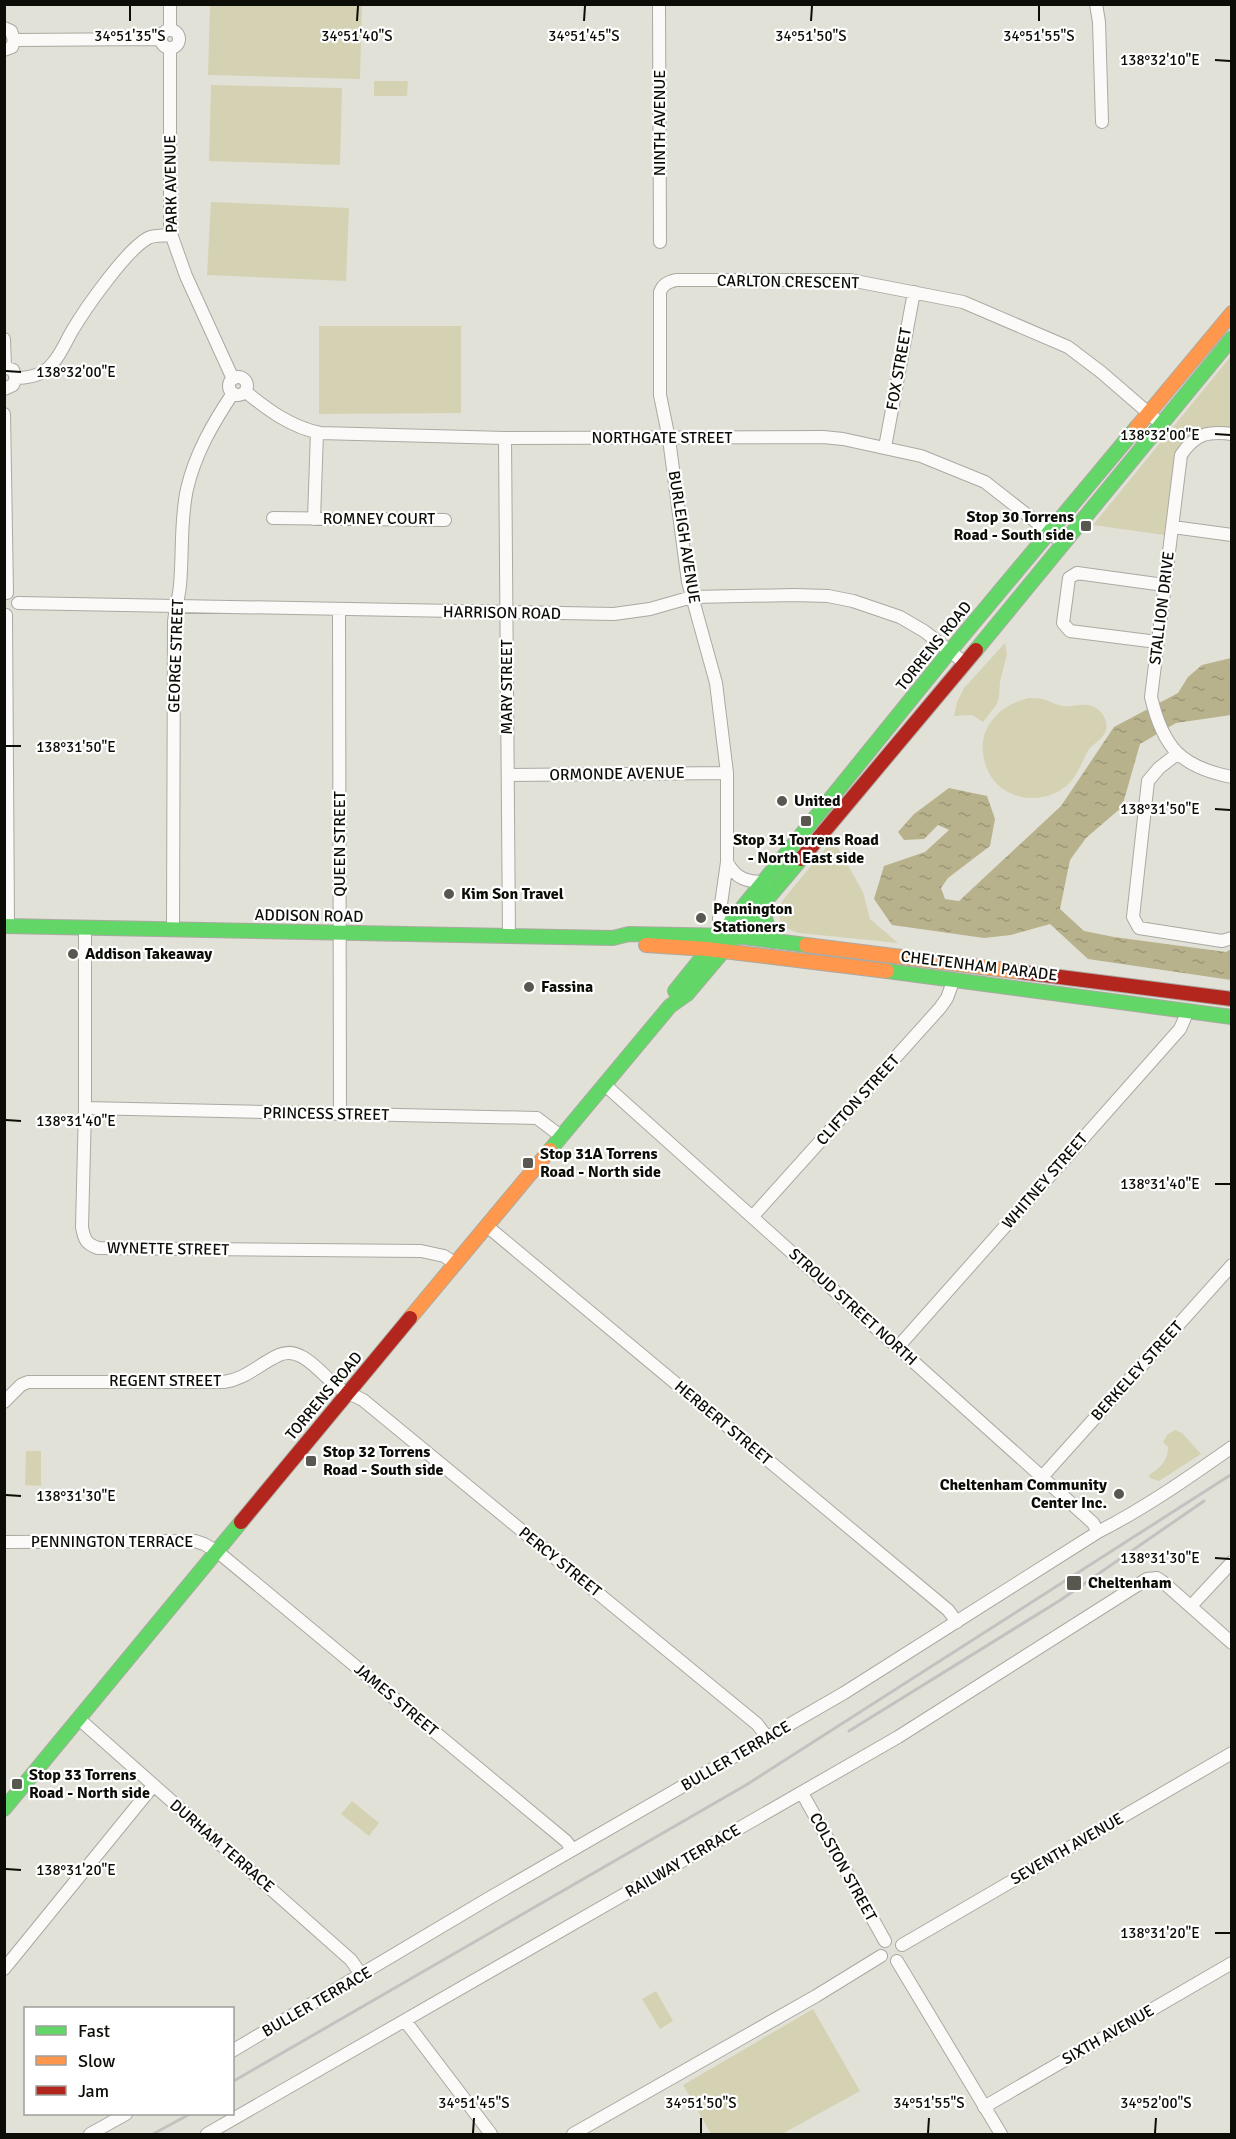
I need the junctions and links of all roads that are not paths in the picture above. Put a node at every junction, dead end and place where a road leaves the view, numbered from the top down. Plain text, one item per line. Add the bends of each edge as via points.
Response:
1 (170, 4) edge
2 (659, 4) edge
3 (1096, 4) edge
4 (4, 28) edge
5 (170, 30) junction
6 (161, 39) junction
7 (14, 40) junction
8 (170, 49) junction
9 (4, 50) edge
10 (1102, 122) dead end
11 (171, 235) junction
12 (660, 242) dead end
13 (665, 284) joint
14 (914, 292) junction
15 (1232, 313) edge
16 (1232, 338) edge
17 (4, 339) edge
18 (5, 367) edge
19 (16, 378) junction
20 (233, 379) junction
21 (4, 389) edge
22 (246, 392) junction
23 (233, 393) junction
24 (1149, 413) junction
25 (4, 414) edge
26 (1160, 423) junction
27 (317, 432) junction
28 (1232, 434) edge
29 (505, 438) junction
30 (669, 439) junction
31 (885, 447) junction
32 (273, 518) dead end
33 (314, 519) junction
34 (445, 520) dead end
35 (1173, 527) junction
36 (1049, 532) junction
37 (1232, 535) edge
38 (1063, 543) junction
39 (1164, 585) junction
40 (6, 593) edge
41 (692, 597) junction
42 (18, 603) junction
43 (176, 606) junction
44 (339, 610) junction
45 (506, 613) junction
46 (5, 615) edge
47 (1157, 642) junction
48 (950, 651) junction
49 (965, 663) junction
50 (890, 726) junction
51 (907, 733) junction
52 (1177, 754) junction
53 (727, 773) junction
54 (508, 776) junction
55 (1232, 777) edge
56 (727, 862) junction
57 (765, 882) junction
58 (761, 904) junction
59 (6, 926) edge
60 (85, 928) junction
61 (172, 929) junction
62 (340, 933) junction
63 (720, 935) junction
64 (735, 936) junction
65 (509, 937) junction
66 (613, 938) junction
67 (1232, 938) edge
68 (772, 941) junction
69 (707, 949) junction
70 (722, 952) junction
71 (954, 979) junction
72 (1232, 999) edge
73 (670, 1006) junction
74 (1188, 1011) junction
75 (1232, 1017) edge
76 (605, 1085) junction
77 (85, 1108) junction
78 (340, 1114) junction
79 (562, 1137) junction
80 (753, 1216) junction
81 (488, 1227) junction
82 (456, 1264) junction
83 (1232, 1265) edge
84 (898, 1347) junction
85 (348, 1392) junction
86 (4, 1402) edge
87 (1232, 1447) edge
88 (1042, 1477) junction
89 (1098, 1532) junction
90 (4, 1542) edge
91 (218, 1552) junction
92 (1232, 1562) edge
93 (1191, 1606) junction
94 (957, 1622) junction
95 (1232, 1643) edge
96 (79, 1719) junction
97 (768, 1738) junction
98 (1232, 1753) edge
99 (153, 1786) junction
100 (802, 1793) junction
101 (4, 1809) edge
102 (572, 1849) junction
103 (885, 1941) junction
104 (902, 1945) junction
105 (881, 1956) junction
106 (897, 1961) junction
107 (1232, 1963) edge
108 (4, 1969) edge
109 (362, 1976) junction
110 (406, 2022) junction
111 (234, 2050) edge
112 (984, 2107) junction
113 (124, 2115) edge
114 (484, 2132) edge
115 (90, 2134) edge
116 (207, 2134) edge
117 (573, 2134) edge
118 (1001, 2134) edge

1 - 5 street
2 - 12 street, NINTH AVENUE
3 - 10 street
4 - 7 street via 11,31
5 - 6 street
5 - 8 street via 177,32 179,39
6 - 7 street
6 - 8 street via 164,47
7 - 9 street via 12,47
8 - 11 street, PARK AVENUE
11 - 19 street via 149,237 124,260 84,311 51,366 31,377
11 - 20 street, PARK AVENUE
13 - 14 street, CARLTON CRESCENT via 676,280 850,280
13 - 30 street, BURLEIGH AVENUE via 660,292 660,395
14 - 24 street, CARLTON CRESCENT via 963,302 1056,340 1092,364
14 - 31 street, FOX STREET
15 - 24 main road, TORRENS ROAD
16 - 26 main road, TORRENS ROAD
17 - 18 street
18 - 19 street via 13,370
19 - 21 street via 13,385
20 - 22 street via 246,380
20 - 23 street via 229,385
22 - 23 street
22 - 27 street, NORTHGATE STREET via 286,421
23 - 43 street, GEORGE STREET via 208,433 188,489
24 - 26 street, CARLTON CRESCENT
24 - 36 main road, TORRENS ROAD
25 - 40 street
26 - 38 main road, TORRENS ROAD
27 - 29 street, NORTHGATE STREET
27 - 33 street, ROMNEY COURT
28 - 35 street, STALLION DRIVE via 1215,432 1197,437 1181,455
29 - 30 street, NORTHGATE STREET
29 - 45 street, MARY STREET
30 - 31 street, NORTHGATE STREET via 823,437
30 - 41 street, BURLEIGH AVENUE
31 - 36 street, NORTHGATE STREET via 921,456 985,482
32 - 33 street, ROMNEY COURT
33 - 34 street, ROMNEY COURT
35 - 37 street
35 - 39 street, STALLION DRIVE
36 - 38 street, NORTHGATE STREET
36 - 48 main road, TORRENS ROAD
38 - 49 main road, TORRENS ROAD
39 - 47 street, STALLION DRIVE
39 - 47 street via 1077,573 1069,578 1063,623 1070,631
40 - 42 street via 15,596
41 - 45 street, HARRISON ROAD via 614,614
41 - 48 street, HARRISON ROAD via 794,595 853,601 900,617
41 - 53 street, BURLEIGH AVENUE via 716,683
42 - 43 street, HARRISON ROAD
42 - 46 street via 15,611
43 - 44 street, HARRISON ROAD
43 - 61 street, GEORGE STREET
44 - 45 street, HARRISON ROAD
44 - 62 street, QUEEN STREET
45 - 54 street, MARY STREET
46 - 59 street
47 - 52 street, STALLION DRIVE via 1151,697 1156,720
48 - 49 street, HARRISON ROAD
48 - 50 main road, TORRENS ROAD
49 - 51 main road, TORRENS ROAD
50 - 51 main road via 902,724
50 - 57 main road, TORRENS ROAD
51 - 58 main road, TORRENS ROAD
52 - 55 street, STALLION DRIVE via 1194,766
52 - 67 street via 1148,782 1133,917 1139,928 1222,941
53 - 54 street, ORMONDE AVENUE
53 - 56 street, BURLEIGH AVENUE
54 - 65 street, MARY STREET
56 - 57 street via 738,878
56 - 63 street, BURLEIGH AVENUE
57 - 63 main road, TORRENS ROAD
58 - 64 main road, TORRENS ROAD
58 - 68 main road
59 - 60 main road, ADDISON ROAD
60 - 61 main road, ADDISON ROAD
60 - 77 street, WYNETTE STREET
61 - 62 main road, ADDISON ROAD
62 - 65 main road, ADDISON ROAD
62 - 78 street, QUEEN STREET
63 - 64 main road, ADDISON ROAD
63 - 66 main road, ADDISON ROAD via 629,934
63 - 69 main road, TORRENS ROAD
64 - 68 main road, CHELTENHAM PARADE
64 - 70 main road, TORRENS ROAD
65 - 66 main road, ADDISON ROAD
66 - 69 main road, ADDISON ROAD via 628,944
68 - 72 main road, CHELTENHAM PARADE
69 - 70 main road, ADDISON ROAD
69 - 73 main road, TORRENS ROAD via 674,993
70 - 71 main road, CHELTENHAM PARADE
70 - 73 main road, TORRENS ROAD via 687,994
71 - 74 main road, CHELTENHAM PARADE
71 - 80 street, CLIFTON STREET via 940,1008
73 - 76 main road, TORRENS ROAD
74 - 75 main road, CHELTENHAM PARADE
74 - 84 street, WHITNEY STREET via 1180,1029
76 - 79 main road, TORRENS ROAD
76 - 80 street, STROUD STREET NORTH
77 - 78 street, PRINCESS STREET
77 - 82 street, WYNETTE STREET via 82,1227 88,1245 421,1251 444,1256
78 - 79 street, PRINCESS STREET via 537,1118
79 - 81 main road, TORRENS ROAD
80 - 84 street, STROUD STREET NORTH
81 - 82 main road, TORRENS ROAD
81 - 94 street, HERBERT STREET via 951,1613
82 - 85 main road, TORRENS ROAD
83 - 88 street, BERKELEY STREET
84 - 88 street, STROUD STREET NORTH
85 - 86 street, REGENT STREET via 301,1356 291,1353 280,1354 237,1380 37,1381 21,1385
85 - 91 main road, TORRENS ROAD
85 - 97 street, PERCY STREET via 363,1400 757,1724
87 - 89 street, BULLER TERRACE via 1163,1495
88 - 89 street, STROUD STREET NORTH
89 - 94 street, BULLER TERRACE
90 - 91 street, PENNINGTON TERRACE via 195,1541
91 - 96 main road, TORRENS ROAD
91 - 102 street, JAMES STREET
92 - 93 street
93 - 95 street
93 - 100 street, RAILWAY TERRACE via 1163,1582 1147,1579 905,1733
94 - 97 street, BULLER TERRACE
96 - 99 street, DURHAM TERRACE
96 - 101 main road, TORRENS ROAD
97 - 102 street, BULLER TERRACE
98 - 104 street, SEVENTH AVENUE
99 - 108 street
99 - 109 street, DURHAM TERRACE via 351,1960
100 - 103 street, COLSTON STREET
100 - 110 street, RAILWAY TERRACE
102 - 109 street, BULLER TERRACE
103 - 104 street via 896,1940
103 - 105 street
104 - 106 street via 903,1952
105 - 106 street via 890,1962
105 - 117 street
106 - 112 street
107 - 112 street, SIXTH AVENUE
109 - 111 street, BULLER TERRACE
110 - 114 street
110 - 116 street, RAILWAY TERRACE
112 - 118 street
113 - 115 street

